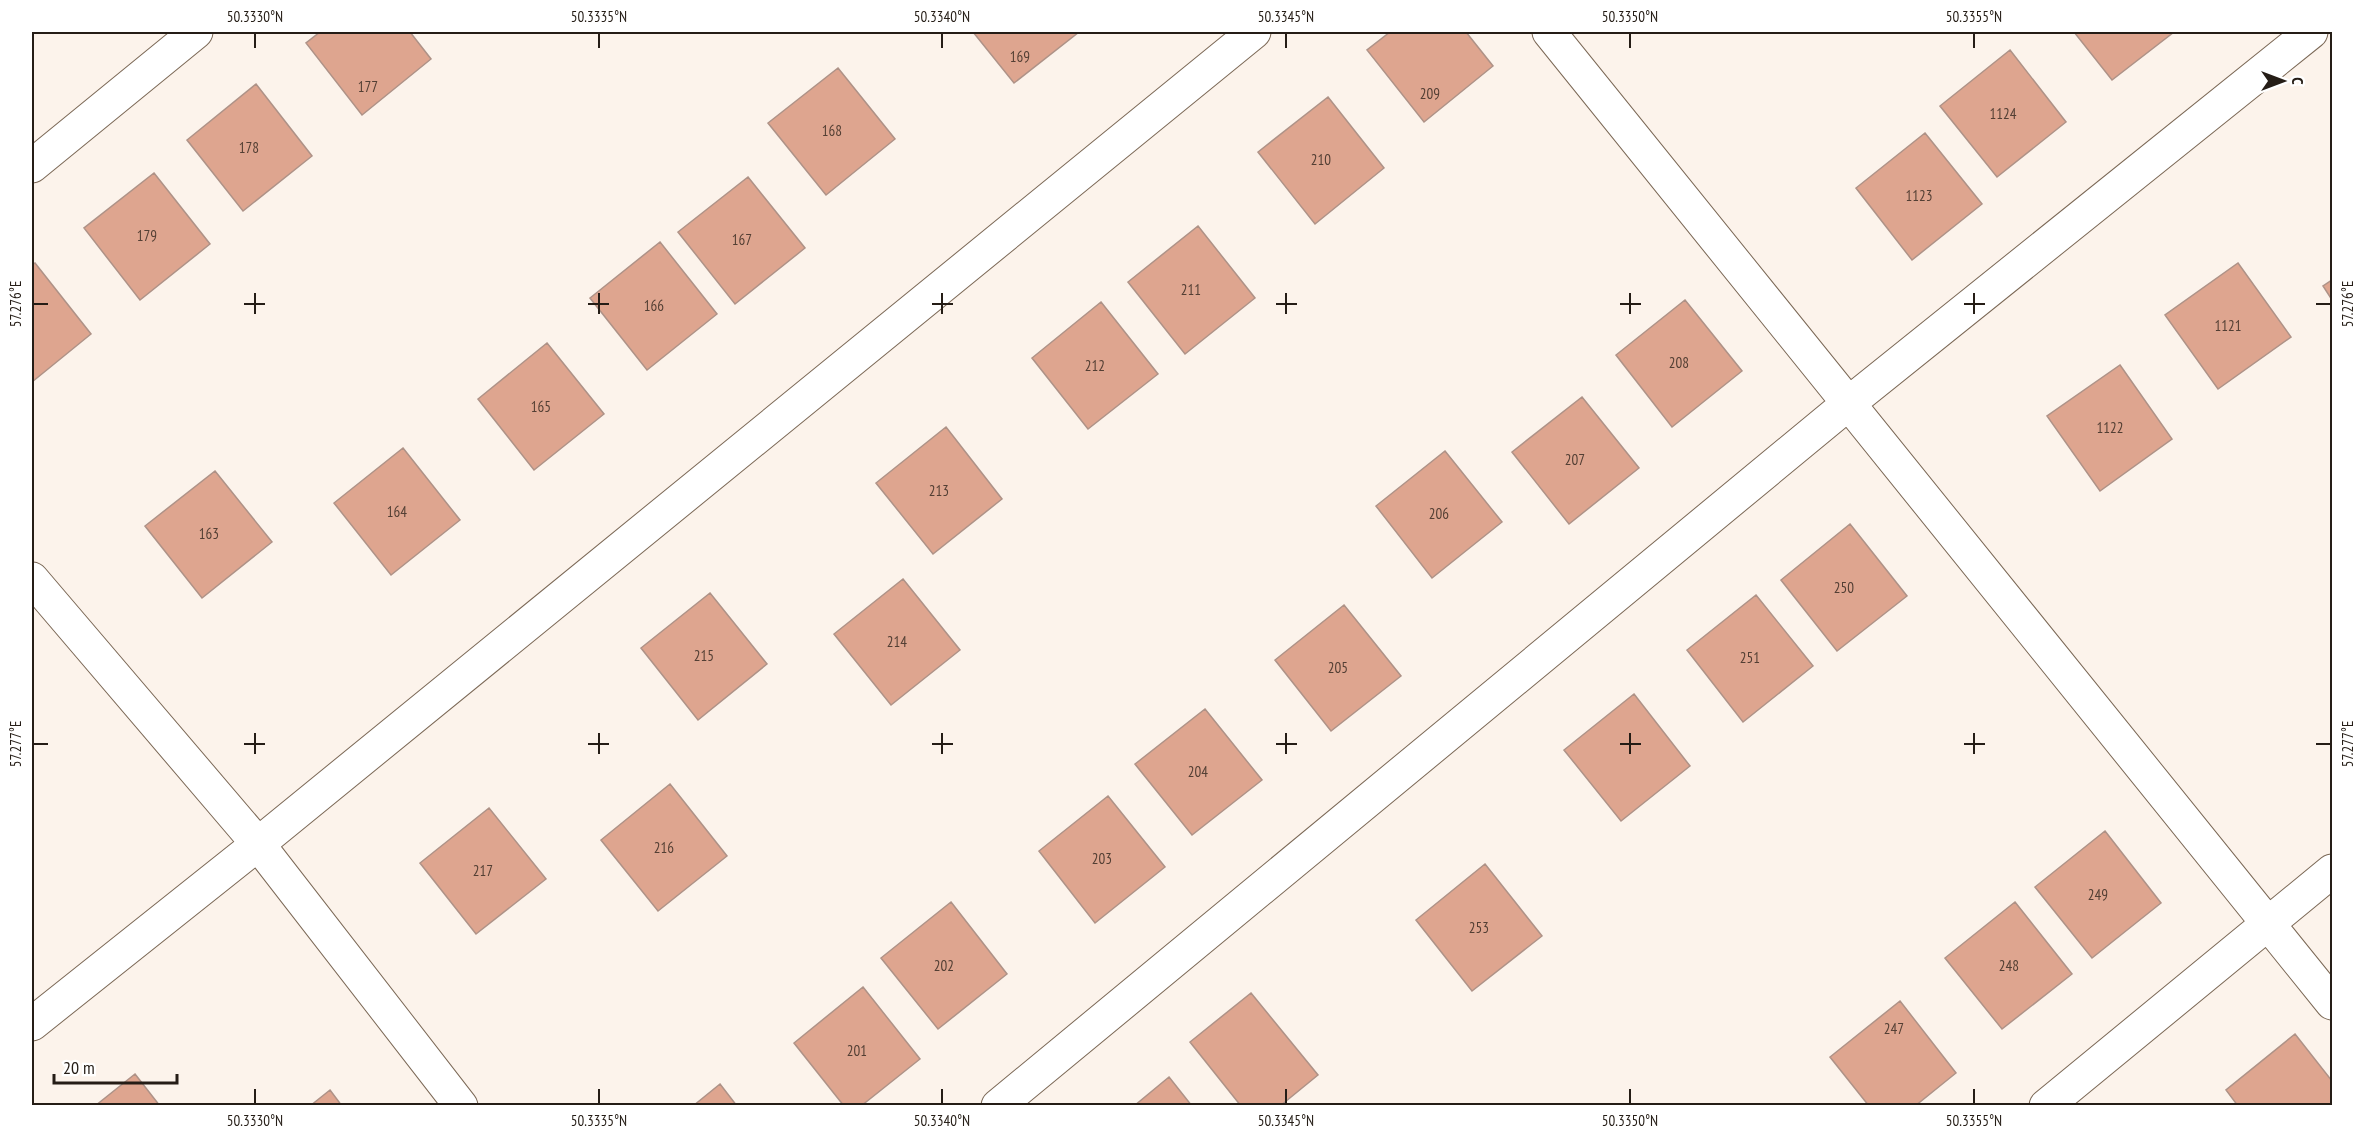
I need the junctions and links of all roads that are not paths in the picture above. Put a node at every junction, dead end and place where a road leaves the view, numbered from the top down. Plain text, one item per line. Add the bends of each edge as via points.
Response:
1 (196, 32) edge
2 (1254, 32) edge
3 (1549, 32) edge
4 (2311, 32) edge
5 (32, 166) edge
6 (1849, 404) junction
7 (32, 579) edge
8 (258, 844) junction
9 (2332, 871) edge
10 (2268, 922) junction
11 (2332, 1003) edge
12 (32, 1024) edge
13 (461, 1106) edge
14 (998, 1106) edge
15 (2046, 1106) edge

1 - 5 street
2 - 8 street
3 - 6 street
4 - 6 street
6 - 10 street
6 - 14 street
7 - 8 street
8 - 12 street
8 - 13 street
9 - 10 street
10 - 11 street
10 - 15 street

